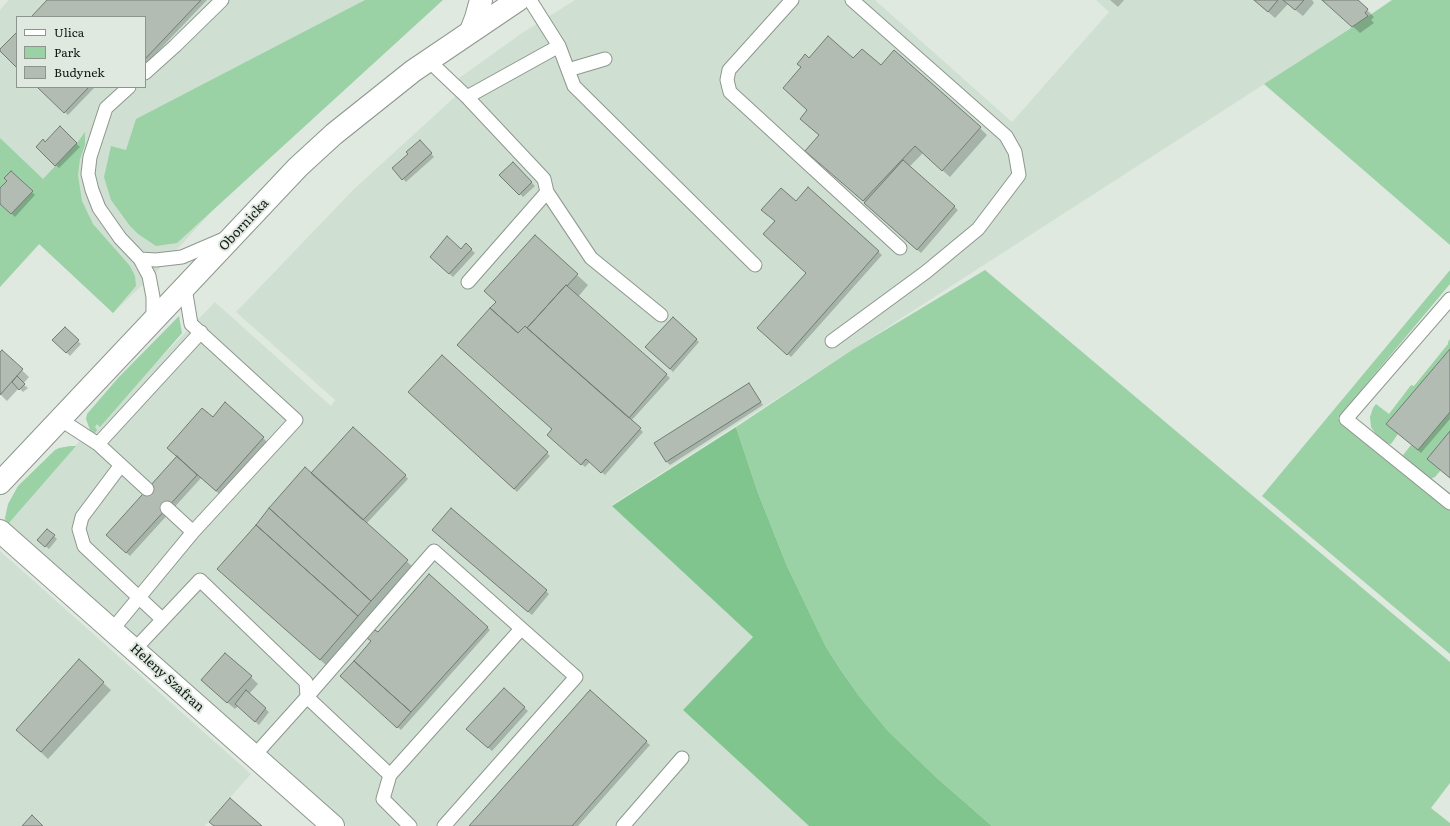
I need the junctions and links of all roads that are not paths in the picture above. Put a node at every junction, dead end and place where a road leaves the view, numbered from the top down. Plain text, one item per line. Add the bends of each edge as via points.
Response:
1 (222, 0) edge
2 (481, 0) edge
3 (518, 0) edge
4 (530, 0) edge
5 (792, 0) edge
6 (852, 0) edge
7 (471, 31) junction
8 (559, 46) junction
9 (606, 59) dead end
10 (428, 60) junction
11 (568, 70) junction
12 (146, 72) edge
13 (128, 88) edge
14 (467, 97) junction
15 (547, 192) junction
16 (235, 234) junction
17 (900, 248) dead end
18 (140, 259) junction
19 (755, 265) dead end
20 (468, 282) dead end
21 (185, 288) junction
22 (1450, 299) edge
23 (661, 315) dead end
24 (153, 322) junction
25 (201, 332) junction
26 (832, 341) dead end
27 (61, 420) junction
28 (98, 444) junction
29 (121, 465) junction
30 (0, 483) edge
31 (147, 489) dead end
32 (1450, 503) edge
33 (167, 508) dead end
34 (0, 530) edge
35 (193, 532) junction
36 (139, 596) junction
37 (162, 619) junction
38 (521, 629) junction
39 (112, 630) junction
40 (134, 650) junction
41 (307, 698) junction
42 (254, 756) junction
43 (682, 758) dead end
44 (390, 775) junction
45 (323, 823) edge
46 (410, 826) edge
47 (444, 826) edge
48 (624, 826) edge

1 - 12 lane
2 - 7 main road
3 - 7 main road, Obornicka
4 - 8 lane
5 - 17 lane via 729,70 727,80 730,92
6 - 26 lane via 1006,136 1015,152 1019,176 978,229 926,272
7 - 10 main road, Obornicka
8 - 11 lane
8 - 14 lane
9 - 11 lane
10 - 14 lane
10 - 16 main road, Obornicka via 334,134 298,167
11 - 19 lane via 574,86
13 - 18 lane via 106,108 90,157 88,174 99,208 120,238
14 - 15 lane via 544,179
15 - 20 lane
15 - 23 lane via 591,258
16 - 18 lane via 182,257
16 - 21 main road, Obornicka
18 - 24 lane via 151,283
21 - 24 main road, Obornicka
21 - 25 lane via 191,324
22 - 32 lane via 1346,419
24 - 27 main road, Obornicka
25 - 28 lane
25 - 35 lane via 296,420
27 - 28 lane
27 - 30 main road, Obornicka
28 - 29 lane
29 - 31 lane
29 - 36 lane via 82,517 79,529 84,546
33 - 35 lane
34 - 39 main road, Heleny Szafran
35 - 36 lane
36 - 37 lane
36 - 39 lane
37 - 40 lane
37 - 41 lane via 200,580 306,682
38 - 41 lane via 434,551
38 - 44 lane
38 - 47 lane via 576,677
39 - 40 main road, Heleny Szafran
40 - 42 main road, Heleny Szafran
41 - 42 lane
41 - 44 lane
42 - 45 main road, Heleny Szafran
43 - 48 lane
44 - 46 lane via 383,799

